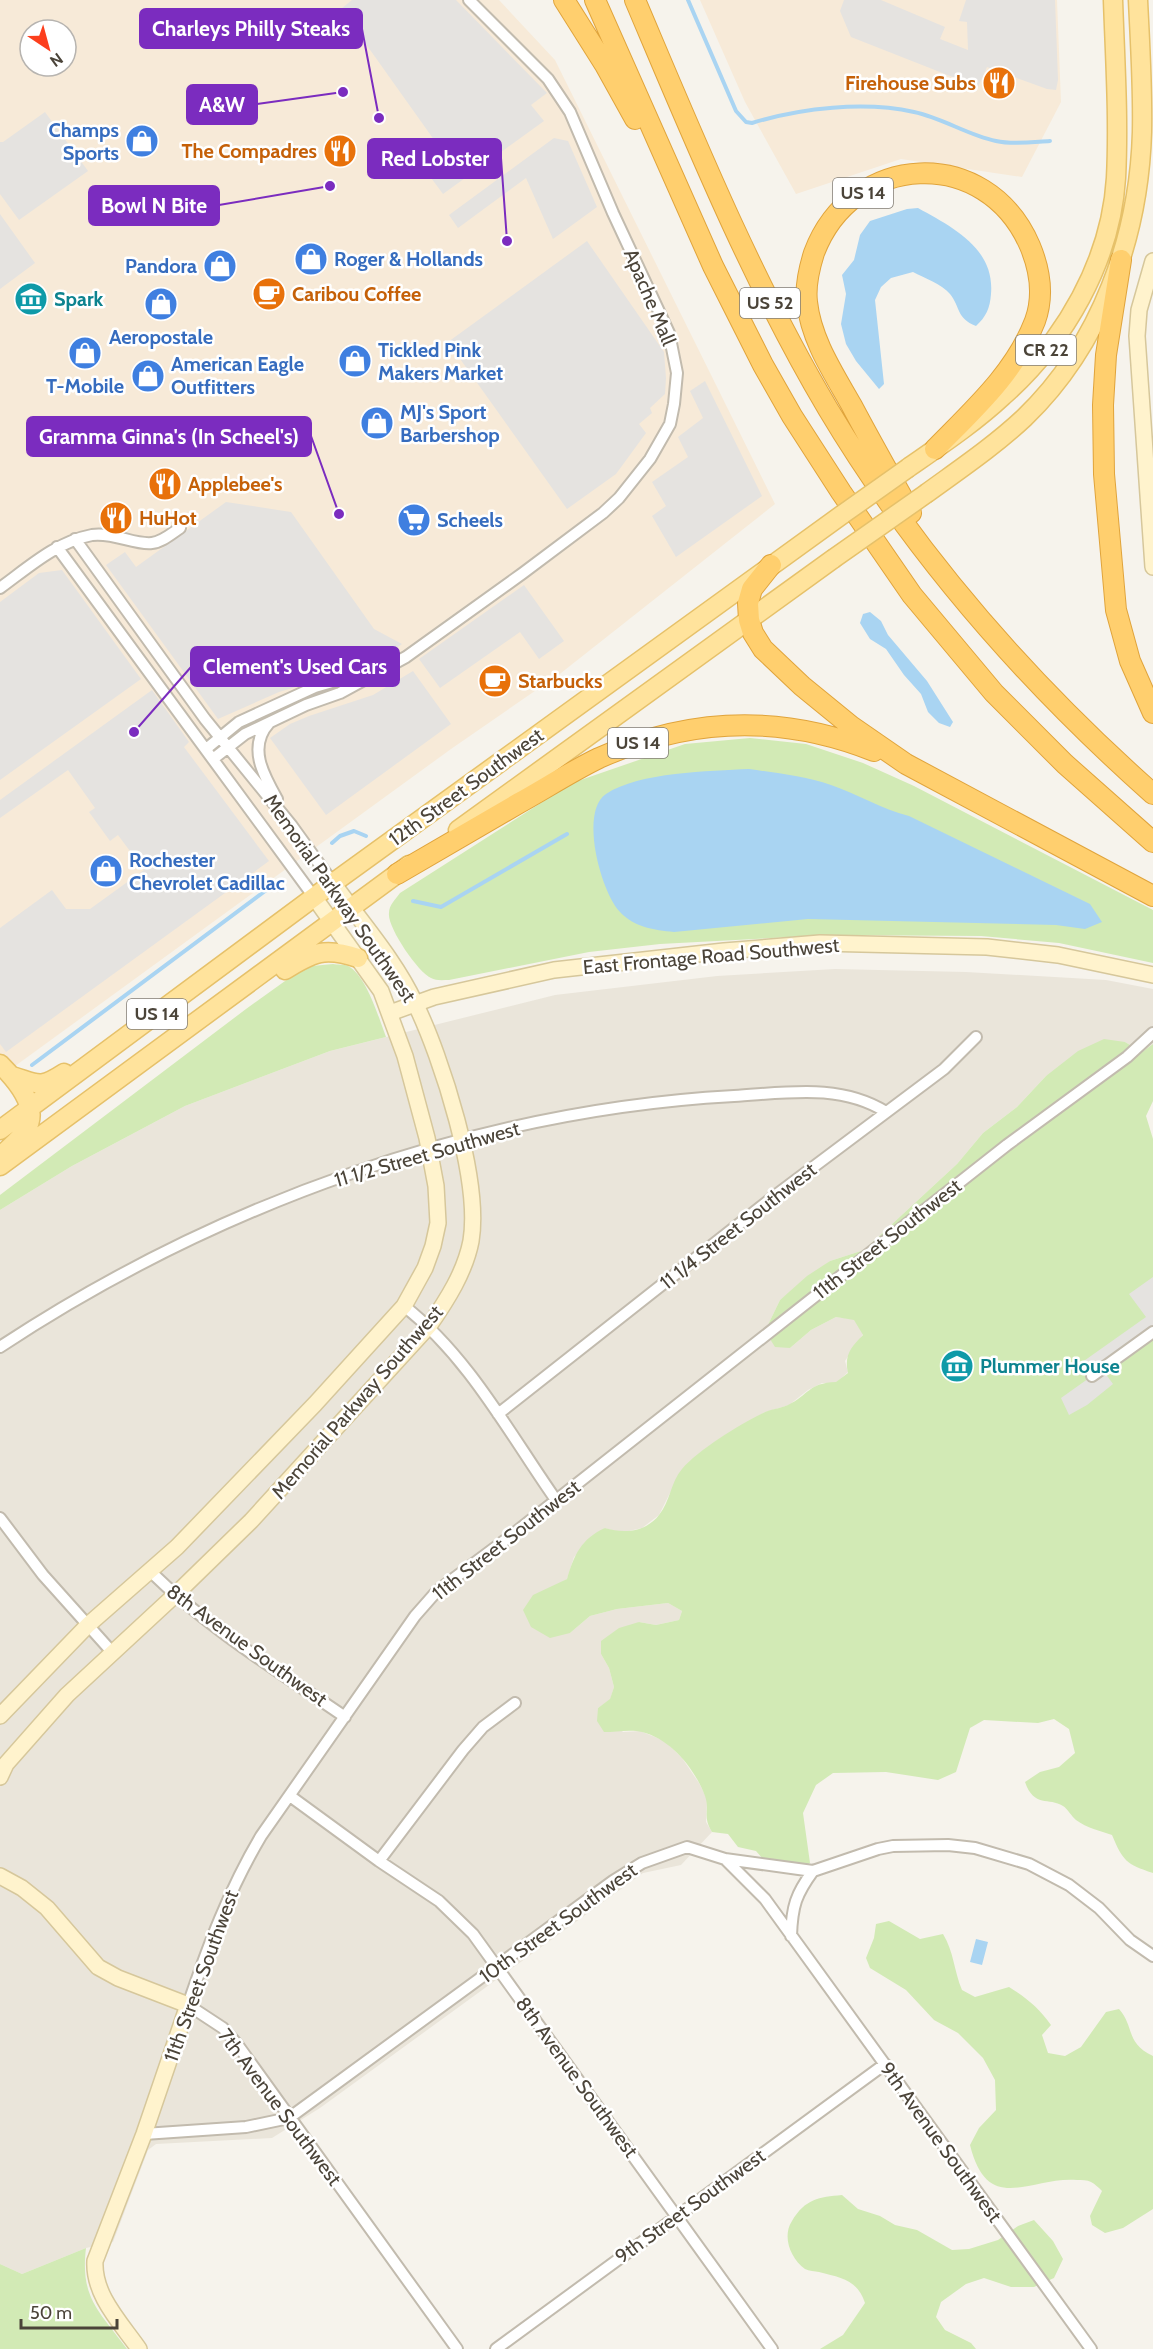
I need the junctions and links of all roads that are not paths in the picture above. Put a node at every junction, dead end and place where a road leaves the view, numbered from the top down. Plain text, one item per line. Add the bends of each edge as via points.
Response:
1 (469, 0) edge
2 (564, 0) edge
3 (595, 0) edge
4 (635, 0) edge
5 (1113, 0) edge
6 (1138, 0) edge
7 (690, 218) junction
8 (1121, 260) junction
9 (1153, 261) edge
10 (935, 449) junction
11 (180, 528) dead end
12 (75, 539) junction
13 (57, 547) junction
14 (771, 565) junction
15 (1153, 567) edge
16 (949, 581) junction
17 (0, 588) edge
18 (749, 620) junction
19 (367, 679) junction
20 (1153, 713) edge
21 (272, 721) junction
22 (222, 737) junction
23 (229, 747) junction
24 (206, 749) junction
25 (213, 759) junction
26 (906, 764) junction
27 (1153, 794) edge
28 (292, 826) junction
29 (1153, 842) edge
30 (397, 874) junction
31 (333, 883) junction
32 (1153, 896) edge
33 (314, 897) junction
34 (351, 908) junction
35 (332, 922) junction
36 (358, 958) junction
37 (260, 974) junction
38 (1153, 975) edge
39 (415, 1003) junction
40 (390, 1013) junction
41 (1153, 1033) edge
42 (976, 1037) dead end
43 (96, 1060) junction
44 (6, 1070) edge
45 (30, 1108) junction
46 (886, 1112) junction
47 (0, 1130) edge
48 (462, 1140) junction
49 (430, 1150) junction
50 (0, 1157) edge
51 (0, 1166) edge
52 (404, 1306) junction
53 (429, 1326) junction
54 (1153, 1332) edge
55 (0, 1347) edge
56 (1092, 1376) dead end
57 (498, 1414) junction
58 (556, 1500) junction
59 (0, 1518) edge
60 (150, 1571) junction
61 (175, 1595) junction
62 (88, 1625) junction
63 (112, 1652) junction
64 (515, 1703) dead end
65 (0, 1716) edge
66 (345, 1717) junction
67 (2, 1767) edge
68 (290, 1796) junction
69 (725, 1859) junction
70 (379, 1861) junction
71 (813, 1871) junction
72 (0, 1876) edge
73 (791, 1936) junction
74 (1153, 1956) edge
75 (497, 1966) junction
76 (188, 2005) junction
77 (885, 2064) junction
78 (289, 2118) junction
79 (144, 2134) junction
80 (676, 2217) junction
81 (139, 2349) edge
82 (457, 2349) edge
83 (496, 2349) edge
84 (772, 2349) edge
85 (1091, 2349) edge

1 - 19 street, Apache Mall via 548,80 570,112 669,333 677,373 674,405 670,424 650,459 603,513 406,657
2 - 7 highway
3 - 7 highway, US 52
4 - 16 highway, US 52 via 784,331 857,455
5 - 10 main road, CR 22 via 1116,180 1103,247 1090,280 1047,349 1005,395
6 - 8 main road, 12th Street Southwest via 1142,133 1136,195
7 - 29 highway, US 52 via 792,416 912,595 1012,712
8 - 18 main road, 12th Street Southwest, bridge via 1092,326 1046,395 1000,439
8 - 20 highway via 1106,355 1104,474 1116,610 1130,661
9 - 15 street via 1139,310 1137,336
10 - 14 main road, 12th Street Southwest / US 14, bridge
10 - 16 highway, US 14 via 1000,381 1024,344 1040,303 1040,280 1026,237 1015,218 991,193 958,177 915,174 879,184 836,216 818,243 812,261 807,303 829,364
11 - 12 street via 150,543 106,534
12 - 13 street
12 - 22 street, Memorial Parkway Southwest
13 - 17 street
13 - 24 street, Memorial Parkway Southwest
14 - 18 highway via 752,589
14 - 31 main road, 12th Street Southwest / US 14
16 - 27 highway, US 52 via 1044,689
18 - 26 highway via 763,649 802,686
18 - 30 main road, 12th Street Southwest
19 - 21 street, Apache Mall
19 - 22 street via 339,680 315,687 239,722
21 - 23 street, Apache Mall
21 - 28 street via 263,732 258,755 261,769
22 - 23 street, Memorial Parkway Southwest
22 - 24 street
23 - 25 street, Apache Mall
23 - 28 street, Memorial Parkway Southwest
24 - 25 street, Memorial Parkway Southwest
25 - 33 street, Memorial Parkway Southwest
26 - 30 highway, US 14 via 832,736 781,726 739,724 678,732 629,746 590,763
26 - 32 highway, US 14
28 - 31 street, Memorial Parkway Southwest
30 - 34 main road, 12th Street Southwest / US 14
31 - 33 main road, 12th Street Southwest / US 14
31 - 34 street, Memorial Parkway Southwest
33 - 35 street, Memorial Parkway Southwest
33 - 43 main road, 12th Street Southwest / US 14
34 - 35 main road, 12th Street Southwest / US 14
34 - 39 street, Memorial Parkway Southwest
35 - 36 street, Memorial Parkway Southwest
35 - 37 main road, 12th Street Southwest / US 14
36 - 37 main road via 321,951 282,972
36 - 40 street, Memorial Parkway Southwest via 381,991
37 - 51 main road, 12th Street Southwest / US 14
38 - 39 street, East Frontage Road Southwest via 1058,955 987,947 820,943 554,970
39 - 40 street, East Frontage Road Southwest
39 - 48 street, Memorial Parkway Southwest via 436,1054
40 - 49 street, Memorial Parkway Southwest
41 - 58 street, 11th Street Southwest
42 - 46 street, 11 1/4 Street Southwest via 944,1069
43 - 44 main road via 79,1063 50,1082 37,1085
43 - 45 main road, 12th Street Southwest / US 14
44 - 45 main road
45 - 47 main road, 12th Street Southwest / US 14
45 - 50 main road via 27,1130
46 - 48 street, 11 1/2 Street Southwest via 851,1095 836,1093 697,1098 564,1117
46 - 57 street, 11 1/4 Street Southwest
48 - 49 street, 11 1/2 Street Southwest
48 - 53 street, Memorial Parkway Southwest via 472,1200 470,1243 457,1281
49 - 52 street, Memorial Parkway Southwest via 438,1224 425,1268
49 - 55 street, 11 1/2 Street Southwest via 354,1173 256,1210 163,1252 95,1288
52 - 53 street
52 - 60 street, Memorial Parkway Southwest via 315,1404
53 - 57 street
53 - 61 street, Memorial Parkway Southwest via 251,1521
54 - 56 street
57 - 58 street
58 - 66 street, 11th Street Southwest via 429,1600
59 - 62 street
60 - 61 street, 8th Avenue Southwest
60 - 62 street, Memorial Parkway Southwest
61 - 63 street, Memorial Parkway Southwest
61 - 66 street, 8th Avenue Southwest via 232,1640
62 - 63 street
62 - 65 street, Memorial Parkway Southwest
63 - 67 street, Memorial Parkway Southwest
64 - 70 street via 483,1727 463,1750
66 - 68 street, 11th Street Southwest
68 - 70 street, 8th Avenue Southwest
68 - 76 street, 11th Street Southwest via 261,1836 231,1892
69 - 71 street, 10th Street Southwest
69 - 73 street, 9th Avenue Southwest via 765,1899
69 - 75 street, 10th Street Southwest via 687,1847 642,1863
70 - 75 street, 8th Avenue Southwest via 455,1914
71 - 73 street via 795,1900
71 - 74 street, 10th Street Southwest via 893,1846 948,1845 996,1853 1029,1864 1069,1885
72 - 76 street, 7th Avenue Southwest via 47,1908 98,1967
73 - 77 street, 9th Avenue Southwest
75 - 78 street, 10th Street Southwest
75 - 80 street, 8th Avenue Southwest
76 - 78 street, 7th Avenue Southwest via 223,2028
76 - 79 street, 11th Street Southwest
77 - 80 street, 9th Street Southwest
77 - 85 street, 9th Avenue Southwest
78 - 79 street, 10th Street Southwest via 246,2127
78 - 82 street, 7th Avenue Southwest
79 - 81 street, 11th Street Southwest via 99,2246 94,2275 104,2298
80 - 83 street, 9th Street Southwest
80 - 84 street, 8th Avenue Southwest

